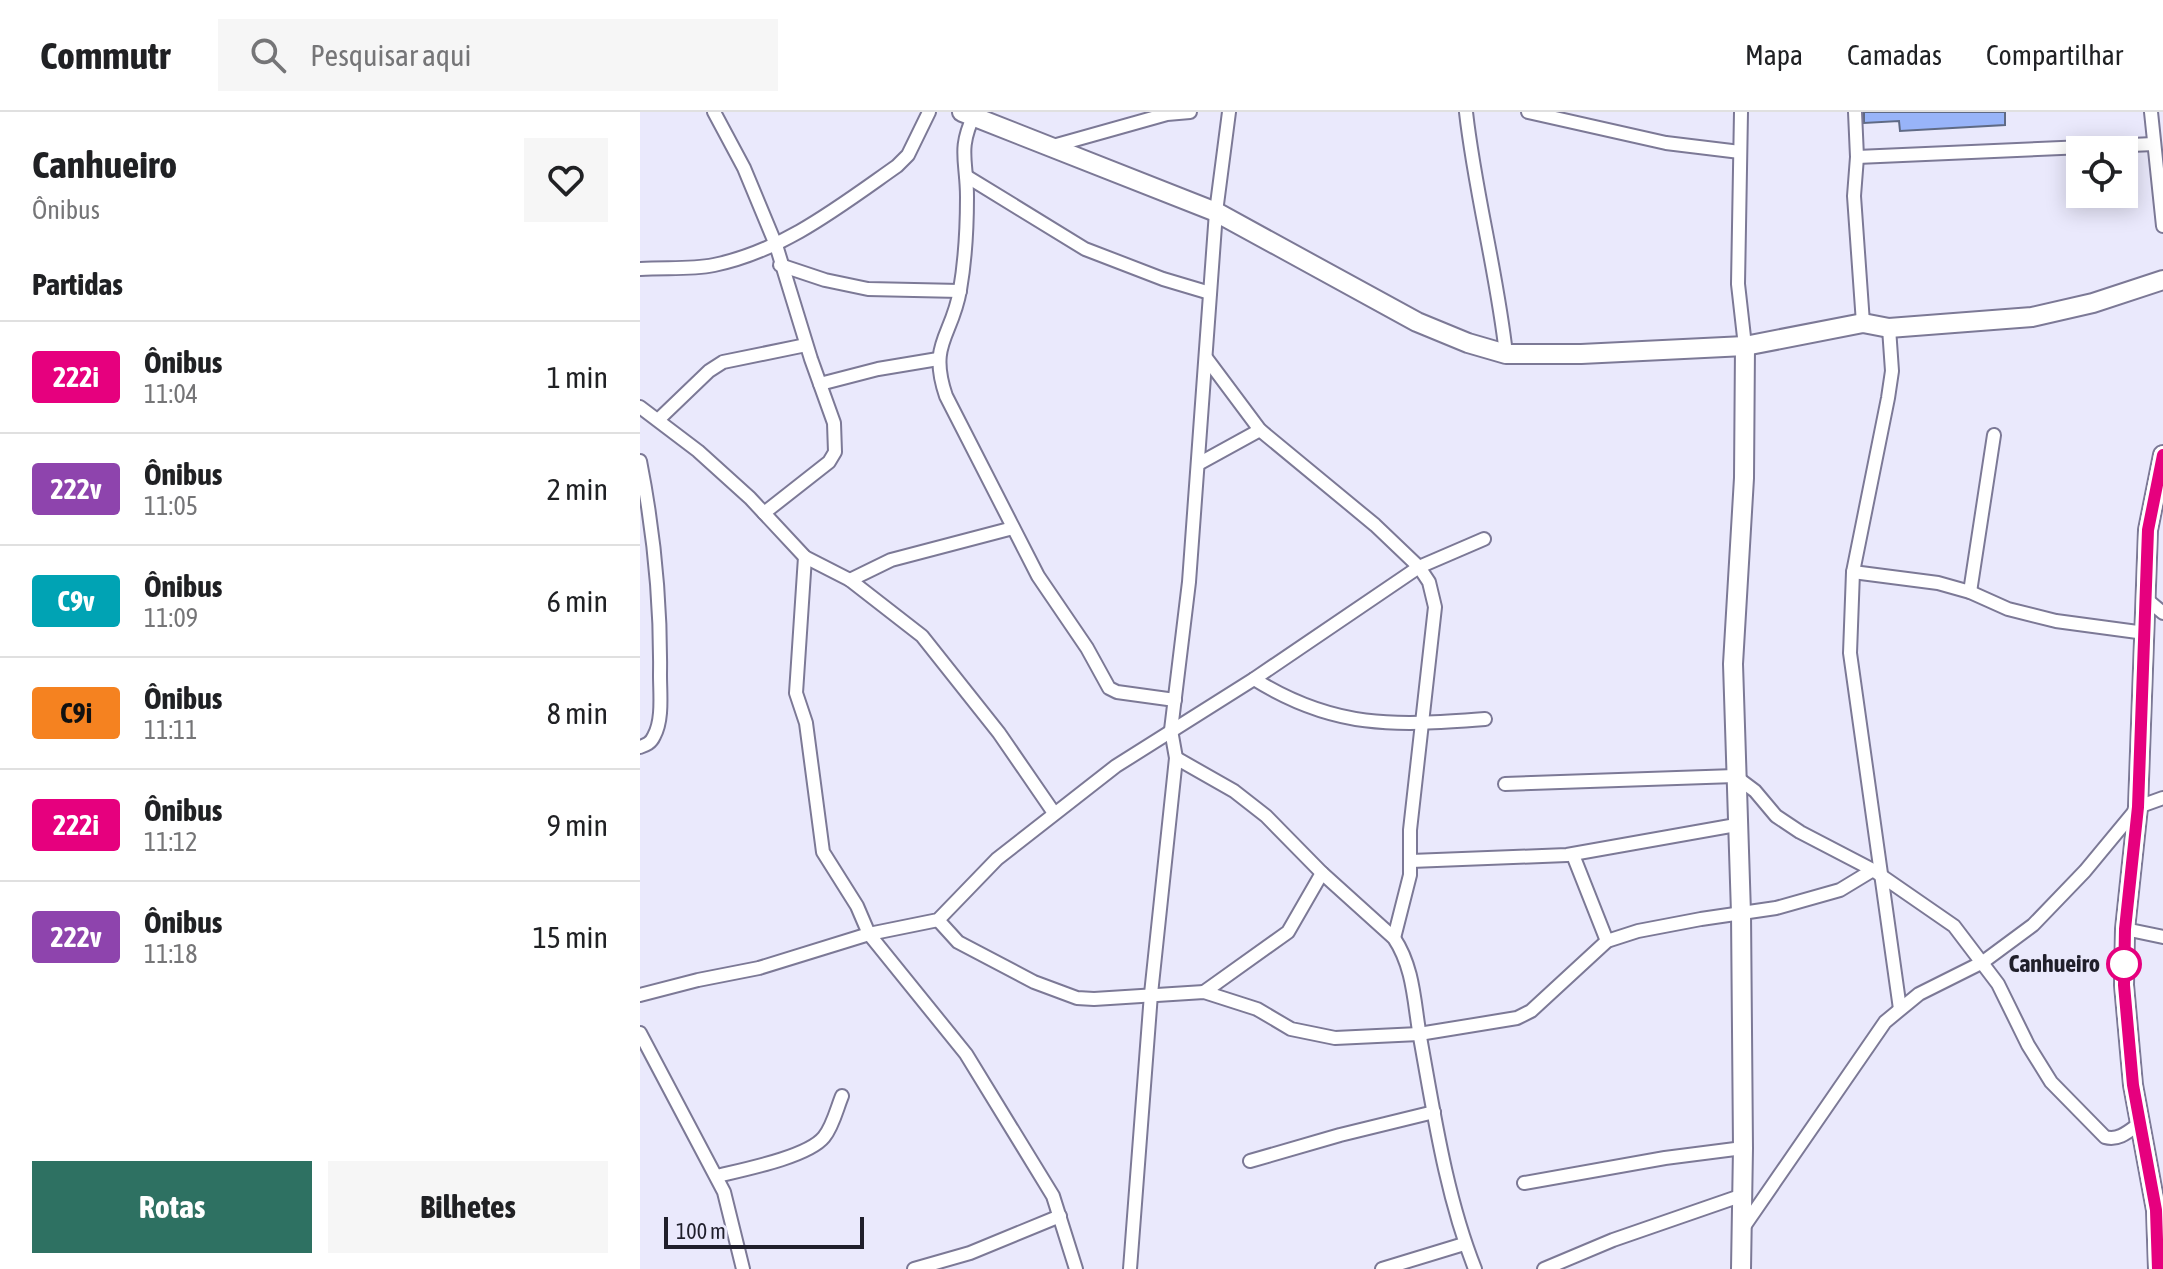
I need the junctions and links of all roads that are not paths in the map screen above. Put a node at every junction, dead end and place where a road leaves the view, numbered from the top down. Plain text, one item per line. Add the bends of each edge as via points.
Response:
1 (714, 112) edge
2 (929, 112) edge
3 (1190, 112) edge
4 (1229, 112) edge
5 (1466, 112) edge
6 (1528, 112) edge
7 (1741, 112) edge
8 (1855, 112) edge
9 (2151, 112) edge
10 (970, 113) edge
11 (2154, 144) junction
12 (1053, 146) junction
13 (1740, 152) junction
14 (1857, 157) junction
15 (966, 176) junction
16 (1216, 212) junction
17 (2163, 226) edge
18 (776, 245) junction
19 (780, 265) junction
20 (640, 269) edge
21 (2163, 280) edge
22 (960, 291) junction
23 (1210, 293) junction
24 (1863, 323) junction
25 (1889, 328) junction
26 (806, 345) junction
27 (1745, 346) junction
28 (1506, 354) junction
29 (938, 359) junction
30 (1207, 359) junction
31 (820, 384) junction
32 (640, 407) edge
33 (659, 419) junction
34 (1260, 430) junction
35 (1994, 435) dead end
36 (2163, 455) edge
37 (640, 461) edge
38 (1200, 463) junction
39 (764, 513) junction
40 (1013, 528) junction
41 (1484, 539) dead end
42 (805, 557) junction
43 (1419, 567) junction
44 (1853, 572) junction
45 (850, 580) junction
46 (1970, 592) junction
47 (2144, 597) junction
48 (2163, 613) edge
49 (2145, 633) junction
50 (1254, 679) junction
51 (1175, 700) junction
52 (1485, 719) dead end
53 (1422, 724) junction
54 (1171, 730) junction
55 (640, 747) edge
56 (1176, 758) junction
57 (1735, 776) junction
58 (1505, 784) dead end
59 (2163, 798) edge
60 (2138, 807) junction
61 (1054, 813) junction
62 (1736, 825) junction
63 (1573, 855) junction
64 (1411, 861) junction
65 (1876, 872) junction
66 (1322, 873) junction
67 (1741, 913) junction
68 (938, 920) junction
69 (2125, 929) junction
70 (869, 934) junction
71 (2163, 937) edge
72 (1394, 938) junction
73 (1607, 941) junction
74 (1983, 962) junction
75 (1204, 992) junction
76 (1151, 994) junction
77 (640, 995) edge
78 (1900, 1009) junction
79 (640, 1033) edge
80 (1419, 1034) junction
81 (842, 1096) dead end
82 (1434, 1112) junction
83 (2140, 1123) junction
84 (1743, 1148) junction
85 (1250, 1161) dead end
86 (717, 1176) junction
87 (1524, 1183) dead end
88 (1743, 1195) junction
89 (2160, 1210) edge
90 (1060, 1216) junction
91 (1743, 1229) junction
92 (1464, 1244) junction
93 (743, 1269) edge
94 (914, 1269) edge
95 (1076, 1269) edge
96 (1130, 1269) edge
97 (1382, 1269) edge
98 (1475, 1269) edge
99 (1544, 1269) edge
100 (1741, 1269) edge
101 (2158, 1269) edge

1 - 18 street
2 - 18 street via 897,166
3 - 12 street
4 - 16 street
5 - 28 street
6 - 13 street via 1666,143
7 - 13 street
8 - 14 street
9 - 11 street
10 - 12 street
10 - 15 street via 964,144
11 - 14 street
11 - 17 street
12 - 16 street
13 - 27 street via 1738,284
14 - 24 street via 1854,196
15 - 22 street
15 - 23 street via 1085,249
16 - 23 street
16 - 28 street via 1417,322
18 - 19 street
18 - 20 street via 715,265
19 - 22 street via 868,289
19 - 26 street
21 - 25 street via 2032,317
22 - 29 street
23 - 30 street
24 - 25 street
24 - 27 street
25 - 44 street via 1892,371
26 - 31 street
26 - 33 street via 723,362
27 - 28 street
27 - 57 street via 1733,664
29 - 31 street
29 - 40 street via 946,396
30 - 34 street
30 - 38 street
31 - 39 street via 834,423 835,452
32 - 33 street
33 - 39 street
34 - 38 street
34 - 43 street
35 - 46 street
36 - 47 street via 2148,530
37 - 55 street via 658,570 660,635 655,735
38 - 51 street
39 - 42 street
40 - 45 street via 891,560
40 - 51 street via 1109,688
41 - 43 street
42 - 45 street
42 - 70 street via 796,693 806,723 823,852
43 - 50 street
43 - 53 street via 1435,607
44 - 46 street
44 - 65 street via 1850,653
45 - 61 street via 922,636
46 - 49 street via 2056,621
47 - 48 street
47 - 49 street
49 - 60 street
50 - 53 street via 1332,716
50 - 54 street
51 - 54 street
52 - 53 street
53 - 64 street
54 - 56 street
54 - 61 street
56 - 66 street via 1247,801
56 - 76 street
57 - 58 street
57 - 62 street
57 - 65 street via 1776,816
59 - 60 street
60 - 69 street
60 - 74 street via 2033,925
61 - 68 street via 974,880
62 - 63 street
62 - 67 street
63 - 64 street
63 - 73 street
64 - 72 street
65 - 67 street via 1840,890
65 - 74 street via 1954,926
65 - 78 street
66 - 72 street
66 - 75 street via 1288,932
67 - 73 street
67 - 84 street
68 - 70 street
68 - 76 street via 958,942 1077,998
69 - 71 street
69 - 83 street via 2127,1041
70 - 77 street via 759,968
70 - 90 street via 966,1054
72 - 80 street via 1409,968
73 - 80 street via 1531,1011 1508,1020
74 - 78 street
74 - 83 street via 2051,1082 2090,1123 2113,1139
75 - 76 street
75 - 80 street via 1257,1009 1300,1032 1352,1039
76 - 96 street
78 - 91 street via 1885,1022
79 - 86 street
80 - 82 street
81 - 86 street via 817,1143
82 - 85 street
82 - 92 street
83 - 89 street
84 - 87 street
84 - 88 street
86 - 93 street
88 - 91 street
88 - 99 street
89 - 101 street
90 - 94 street via 970,1253
90 - 95 street
91 - 100 street
92 - 97 street
92 - 98 street

